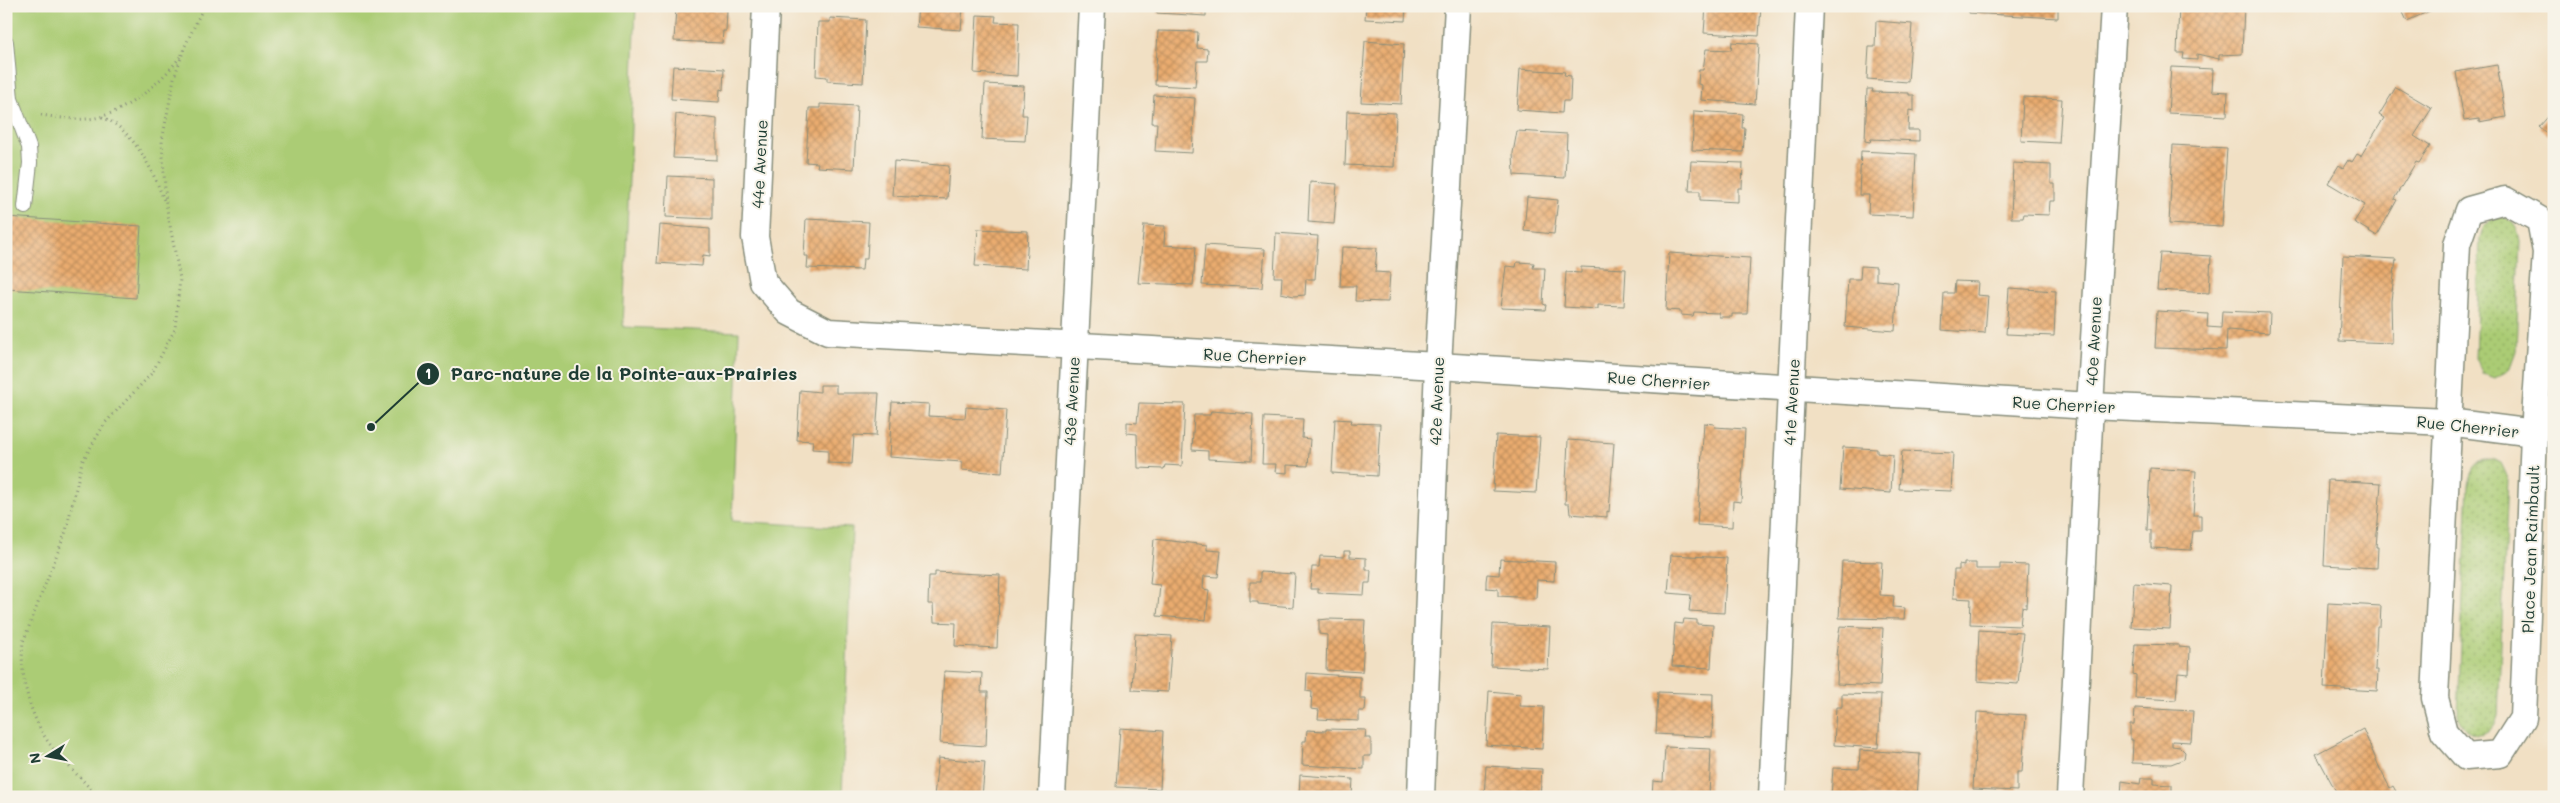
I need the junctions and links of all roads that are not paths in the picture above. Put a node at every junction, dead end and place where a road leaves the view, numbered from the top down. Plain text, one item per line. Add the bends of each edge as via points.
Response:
1 (766, 6) edge
2 (1092, 6) edge
3 (1458, 6) edge
4 (1809, 6) edge
5 (2114, 6) edge
6 (6, 42) edge
7 (25, 207) dead end
8 (789, 312) joint
9 (1074, 346) junction
10 (1438, 366) junction
11 (1791, 388) junction
12 (2090, 406) junction
13 (2448, 422) junction
14 (2534, 433) junction
15 (1052, 797) edge
16 (1421, 797) edge
17 (1772, 797) edge
18 (2070, 797) edge

1 - 8 street, 44e Avenue via 755,236 763,282
2 - 9 street, 43e Avenue
3 - 10 street, 42e Avenue
4 - 11 street, 41e Avenue
5 - 12 street, 40e Avenue
6 - 7 lane via 11,99 29,147
8 - 9 street, Rue Cherrier via 828,332
9 - 10 street, Rue Cherrier
9 - 15 street, 43e Avenue
10 - 11 street, Rue Cherrier
10 - 16 street, 42e Avenue
11 - 12 street, Rue Cherrier
11 - 17 street, 41e Avenue
12 - 13 street, Rue Cherrier
12 - 18 street, 40e Avenue
13 - 14 street, Rue Cherrier
13 - 14 street, Place Jean Raimbault via 2457,244 2468,210 2505,200 2540,220 2546,252
13 - 14 street, Place Jean Raimbault via 2435,698 2444,732 2466,758 2500,754 2523,718

